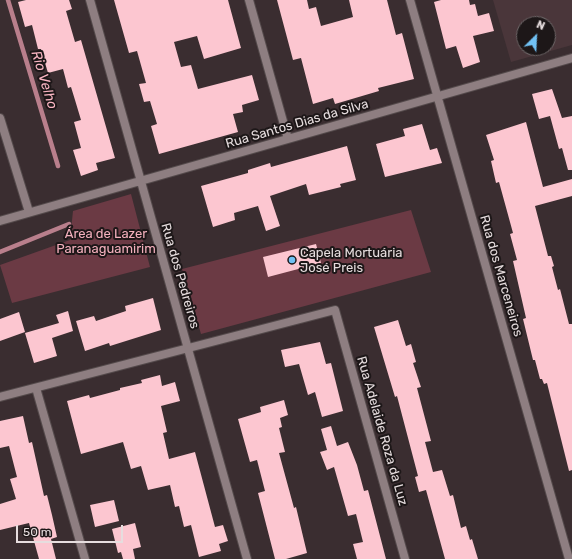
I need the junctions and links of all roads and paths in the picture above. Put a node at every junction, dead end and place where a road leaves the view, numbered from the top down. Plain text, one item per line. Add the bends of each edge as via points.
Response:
1 (90, 0) edge
2 (249, 0) edge
3 (410, 0) edge
4 (572, 58) edge
5 (437, 96) junction
6 (0, 118) edge
7 (288, 139) junction
8 (141, 180) junction
9 (29, 212) junction
10 (0, 221) edge
11 (188, 348) junction
12 (36, 388) junction
13 (0, 397) edge
14 (85, 559) edge
15 (247, 559) edge
16 (405, 559) edge
17 (569, 559) edge

1 - 8 street, Rua dos Pedreiros
2 - 7 street
3 - 5 street, Rua dos Marceneiros
4 - 5 street, Rua Santos Dias da Silva
5 - 7 street, Rua Santos Dias da Silva
5 - 17 street, Rua dos Marceneiros
6 - 9 street
7 - 8 street, Rua Santos Dias da Silva
8 - 9 street, Rua Santos Dias da Silva
8 - 11 street, Rua dos Pedreiros
9 - 10 street, Rua Santos Dias da Silva
11 - 12 street
11 - 15 street, Rua dos Pedreiros
11 - 16 street, Rua Adelaide Roza da Luz via 336,310
12 - 13 street
12 - 14 street

